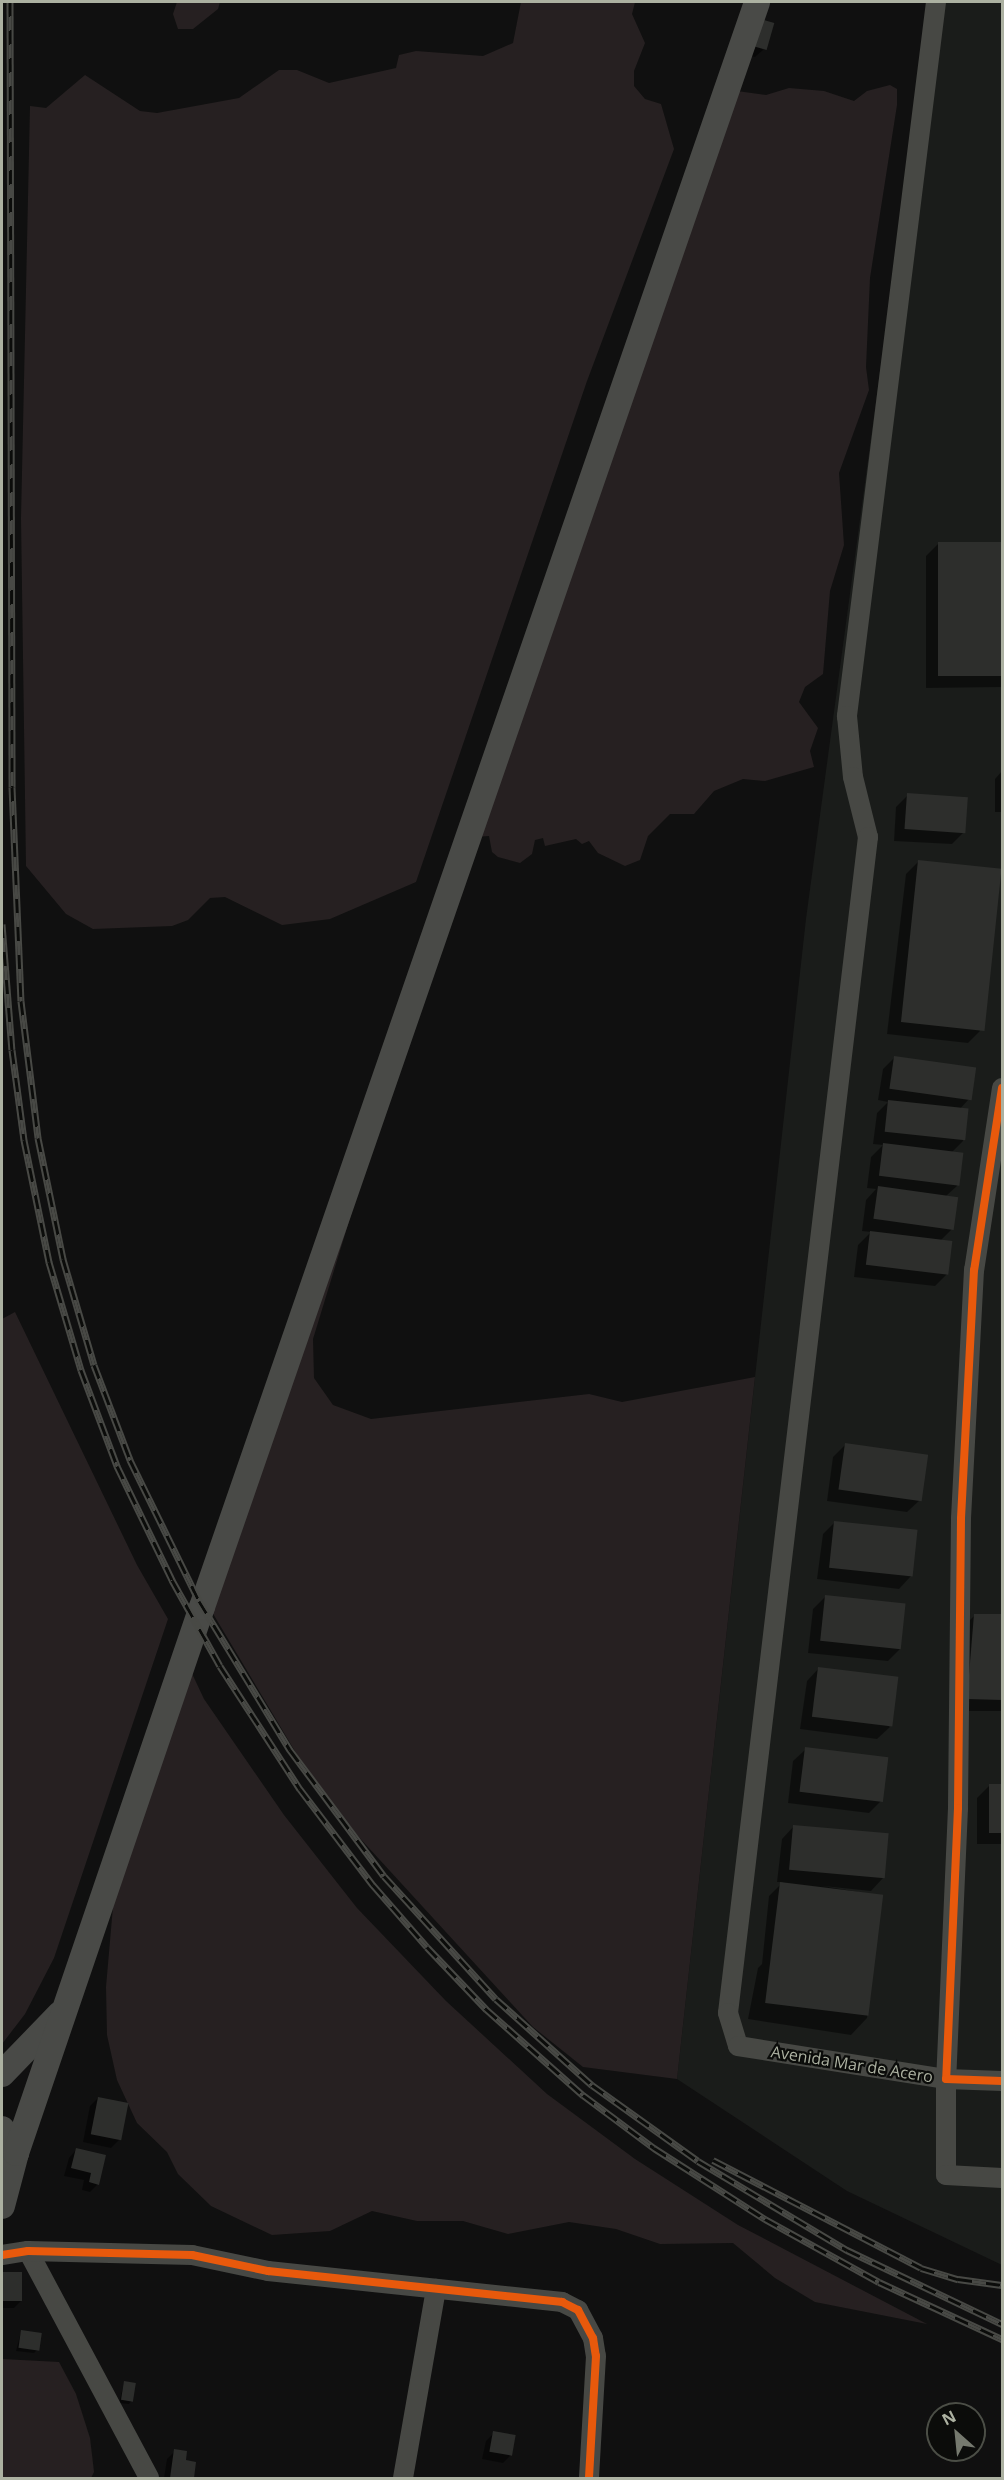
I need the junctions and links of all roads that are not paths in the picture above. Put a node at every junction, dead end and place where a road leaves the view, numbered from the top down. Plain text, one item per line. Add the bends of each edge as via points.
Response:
1 (757, 2) edge
2 (936, 2) edge
3 (1002, 1088) edge
4 (68, 2004) junction
5 (2, 2074) edge
6 (946, 2079) junction
7 (1002, 2081) edge
8 (2, 2130) edge
9 (16, 2153) junction
10 (1002, 2178) edge
11 (2, 2207) edge
12 (28, 2251) junction
13 (2, 2255) edge
14 (436, 2289) junction
15 (149, 2478) edge
16 (403, 2478) edge
17 (589, 2478) edge

1 - 4 main road
2 - 6 street, Avenida Mar de Acero via 847,716 853,777 868,837 728,2013 738,2046
3 - 6 street via 974,1269 961,1519 958,1808
4 - 5 main road
4 - 9 main road
6 - 7 street, Avenida Mar de Acero
6 - 10 street via 946,2175
8 - 9 main road
9 - 11 main road
12 - 13 street
12 - 14 street via 192,2255 268,2271
12 - 15 street
14 - 16 street
14 - 17 street via 539,2298 578,2310 593,2338 596,2356

